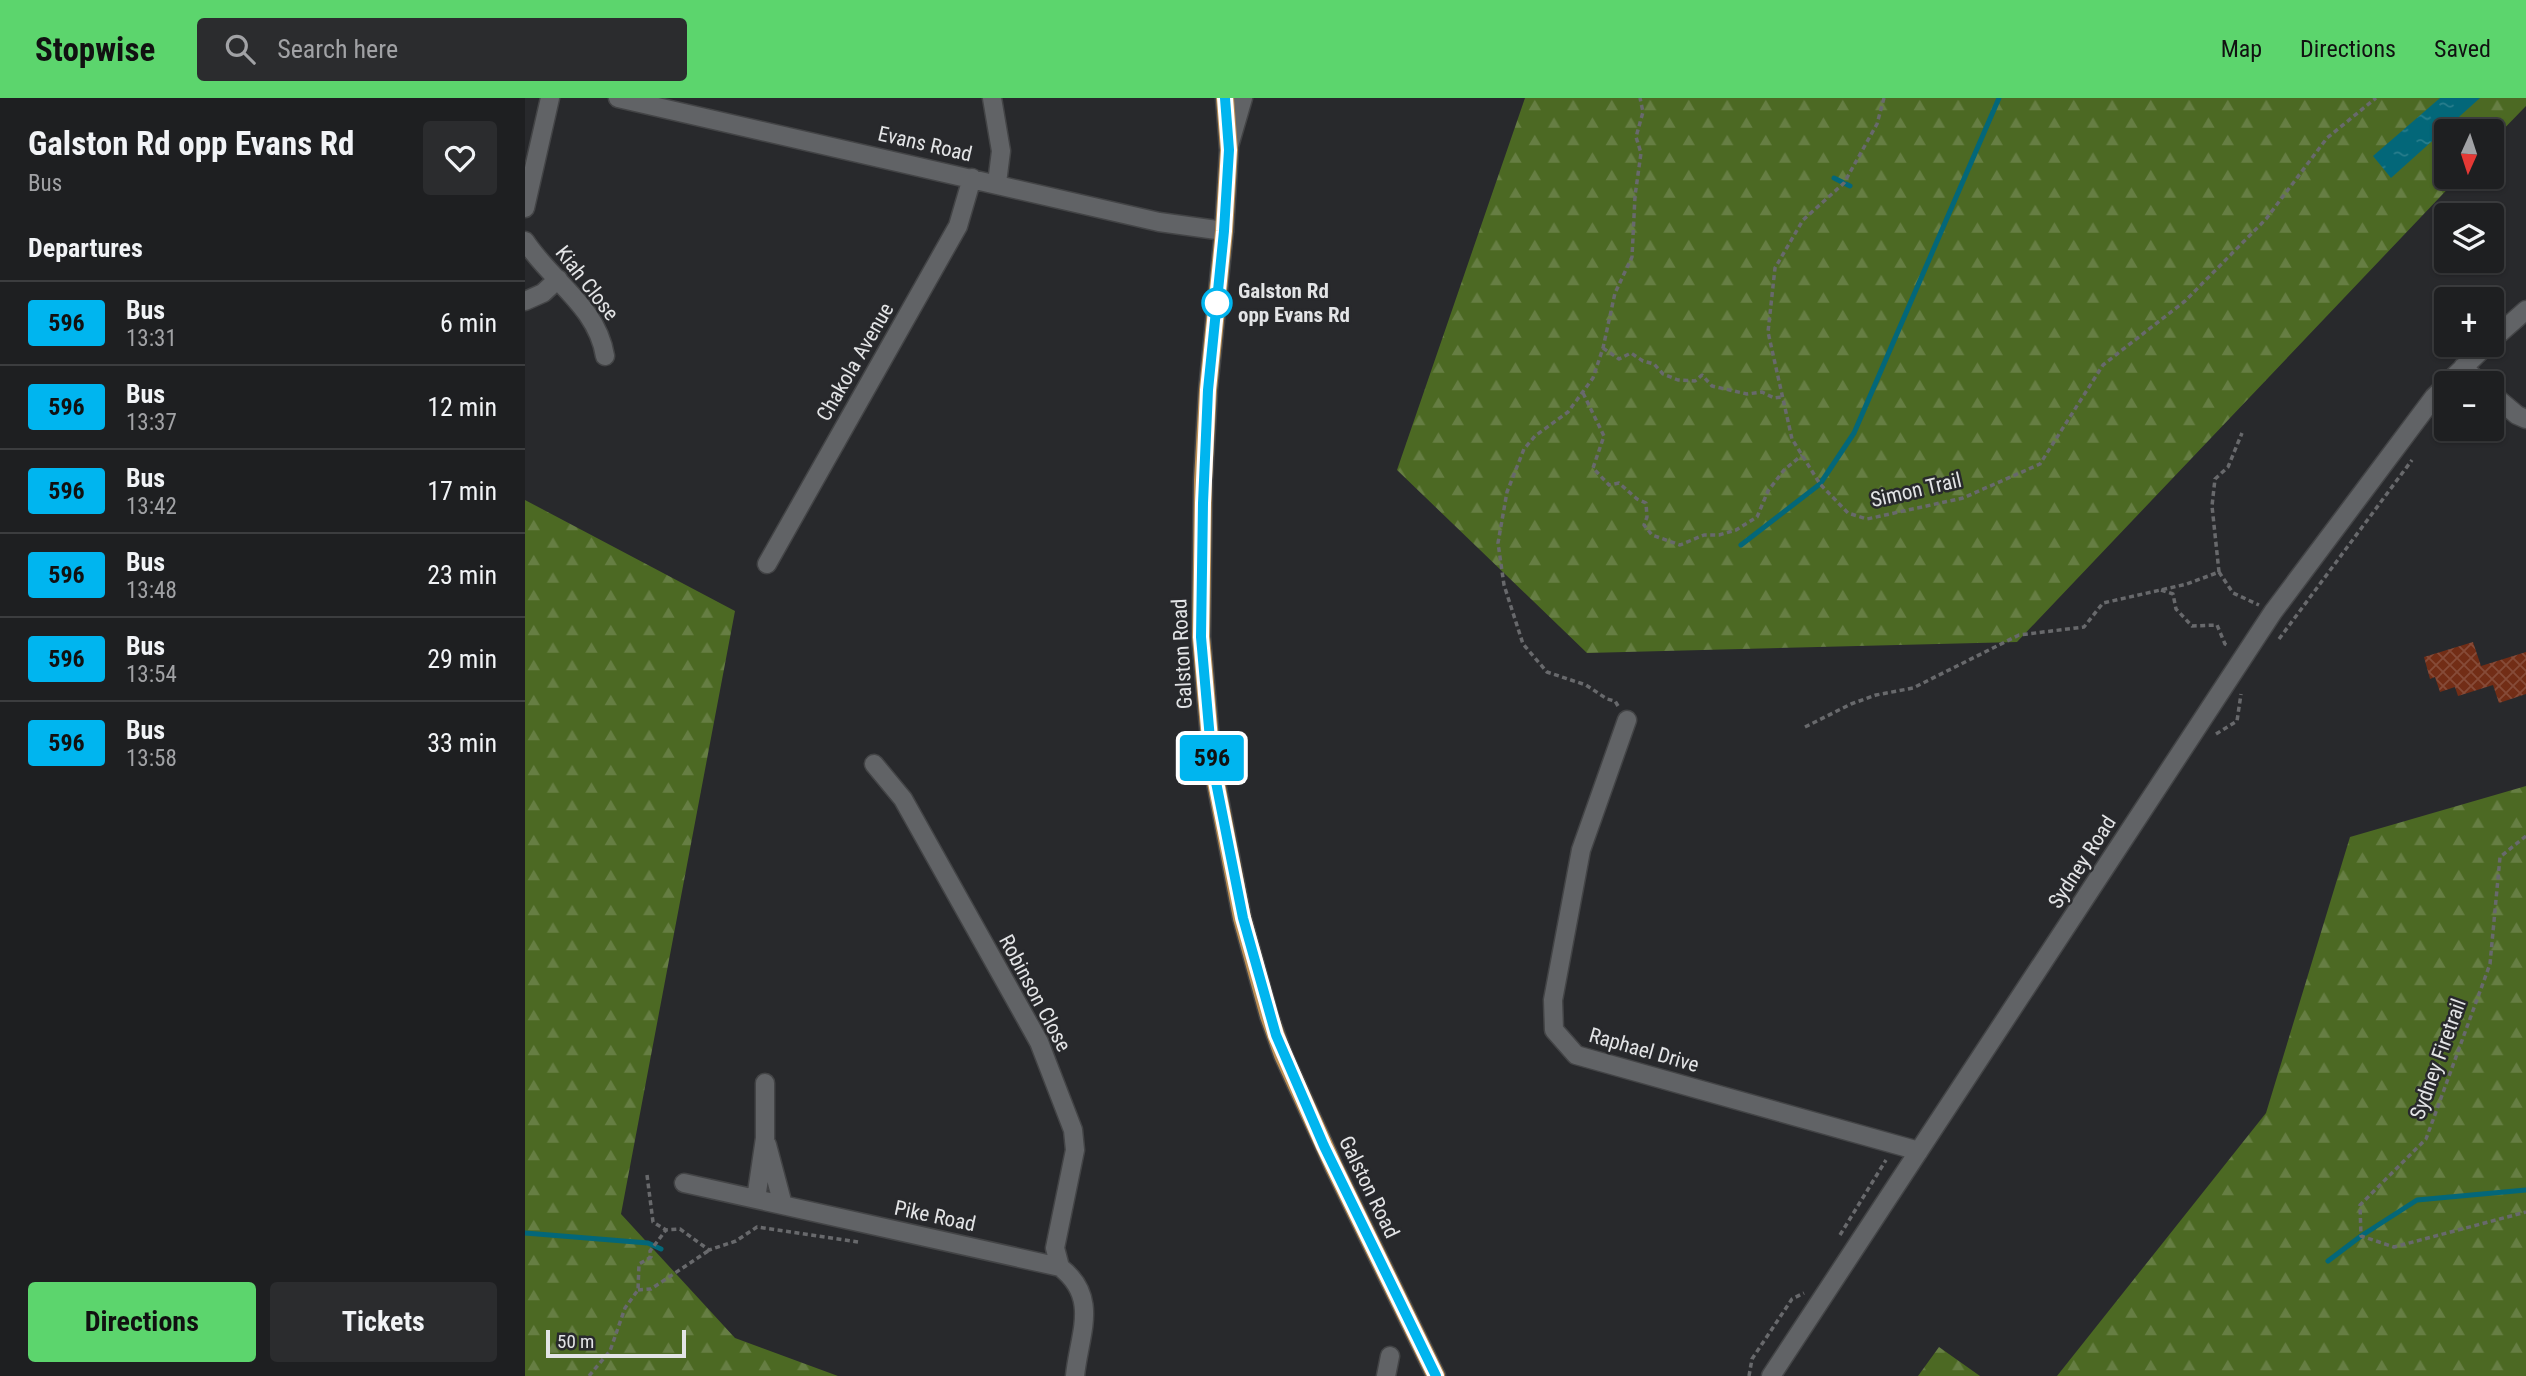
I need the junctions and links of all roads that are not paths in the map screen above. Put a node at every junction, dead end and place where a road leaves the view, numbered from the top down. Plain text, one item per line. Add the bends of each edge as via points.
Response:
1 (550, 98) edge
2 (618, 98) edge
3 (992, 98) edge
4 (1225, 98) edge
5 (1243, 98) edge
6 (1229, 150) junction
7 (972, 178) junction
8 (997, 183) junction
9 (525, 208) edge
10 (1224, 231) junction
11 (525, 241) edge
12 (558, 279) junction
13 (525, 302) edge
14 (2526, 310) edge
15 (2504, 329) edge
16 (605, 356) dead end
17 (2474, 357) edge
18 (2463, 367) junction
19 (2459, 371) edge
20 (2467, 371) edge
21 (2434, 397) edge
22 (2504, 404) edge
23 (2526, 419) edge
24 (767, 564) dead end
25 (1627, 720) road end
26 (874, 764) dead end
27 (765, 1083) dead end
28 (765, 1138) junction
29 (1919, 1152) junction
30 (684, 1183) dead end
31 (756, 1199) junction
32 (783, 1205) junction
33 (1060, 1267) junction
34 (1390, 1356) dead end
35 (1075, 1376) edge
36 (1386, 1376) edge
37 (1436, 1376) edge
38 (1771, 1376) edge

1 - 9 street
2 - 7 street, Evans Road
3 - 8 street via 1001,151
4 - 6 main road, Galston Road
5 - 6 street
6 - 10 main road, Galston Road
7 - 8 street, Evans Road
7 - 24 street, Chakola Avenue via 958,226
8 - 10 street, Evans Road via 1159,222
10 - 37 main road, Galston Road via 1205,437 1201,637 1212,762 1226,838 1243,918 1283,1055
11 - 12 street, Kiah Close
12 - 13 street
12 - 16 street, Kiah Close via 595,322
14 - 15 street
17 - 18 street, Sydney Road
18 - 19 street, Sydney Road
18 - 20 street
21 - 29 street, Sydney Road via 2273,612
22 - 23 street
25 - 29 street, Raphael Drive via 1581,850 1553,1000 1554,1030 1576,1055
26 - 33 street, Robinson Close via 903,799 1039,1042 1066,1108 1075,1150 1055,1248
27 - 28 street
28 - 31 street
28 - 32 street
29 - 38 street, Sydney Road
30 - 31 street, Pike Road
31 - 32 street, Pike Road
32 - 33 street, Pike Road
33 - 35 street via 1078,1285 1086,1312
34 - 36 street

